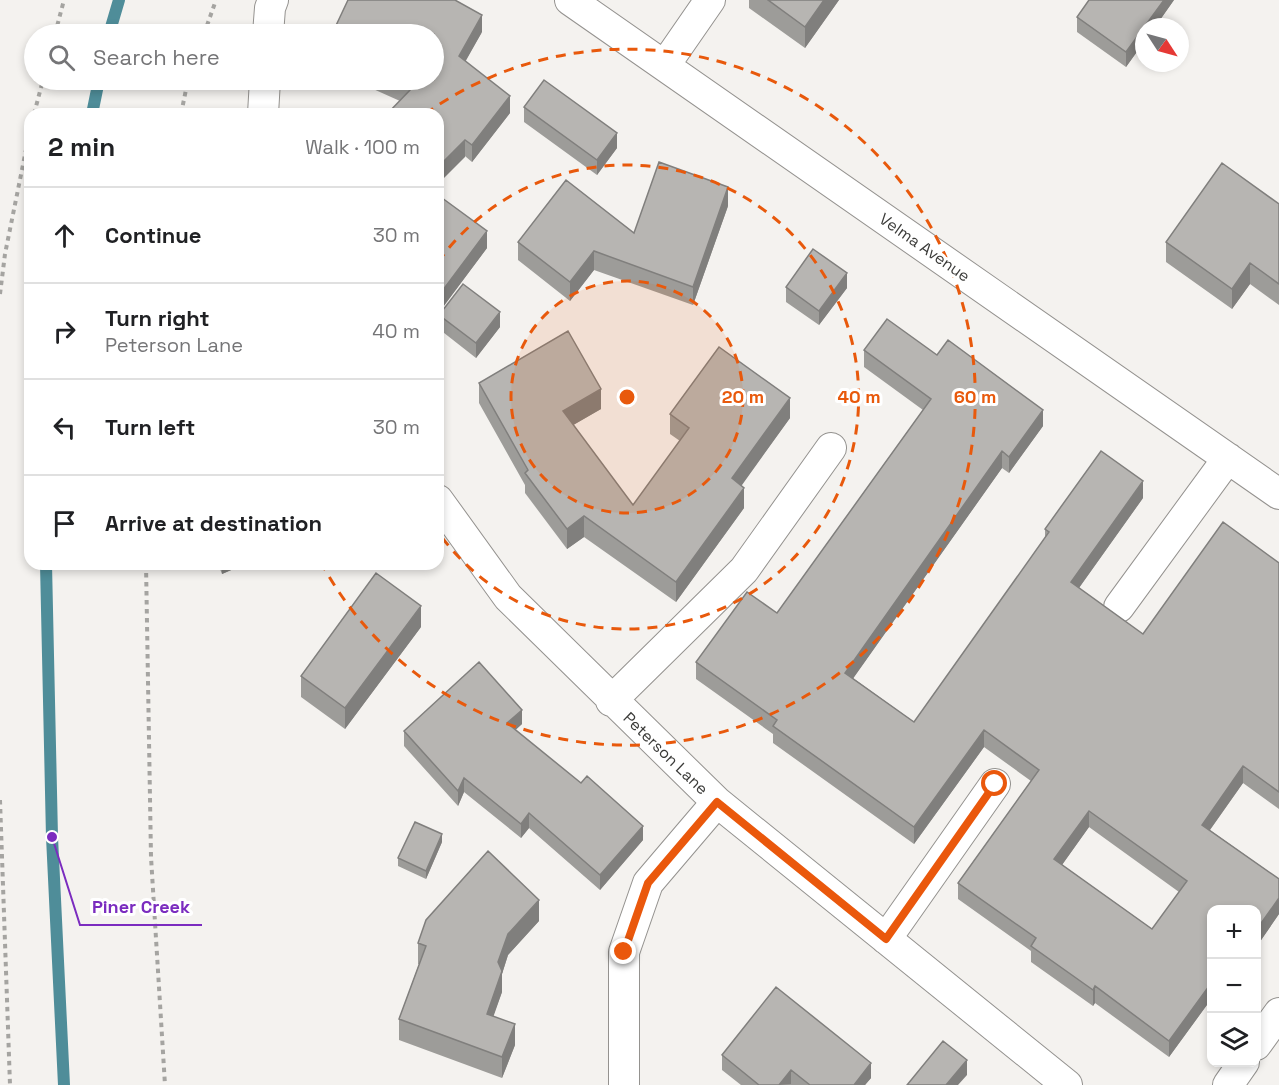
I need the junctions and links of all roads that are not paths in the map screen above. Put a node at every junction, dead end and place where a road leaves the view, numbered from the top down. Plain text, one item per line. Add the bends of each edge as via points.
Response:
1 (273, 0) edge
2 (570, 0) edge
3 (710, 0) edge
4 (269, 24) edge
5 (665, 65) junction
6 (264, 90) edge
7 (263, 108) edge
8 (831, 448) dead end
9 (1228, 458) junction
10 (1279, 494) edge
11 (444, 508) edge
12 (1119, 607) dead end
13 (611, 701) junction
14 (995, 784) dead end
15 (717, 802) junction
16 (886, 939) junction
17 (1279, 1013) edge
18 (1261, 1039) edge
19 (1241, 1067) edge
20 (624, 1085) edge
21 (1067, 1085) edge
22 (1228, 1085) edge

1 - 4 street
2 - 5 street, Velma Avenue
3 - 5 street
5 - 9 street, Velma Avenue
6 - 7 street
8 - 13 street via 744,570
9 - 10 street, Velma Avenue
9 - 12 street
11 - 13 street, Peterson Lane via 508,597
13 - 15 street, Peterson Lane
14 - 16 street
15 - 16 street, Peterson Lane
15 - 20 street via 648,883 624,952
16 - 21 street, Peterson Lane
17 - 18 street
19 - 22 street

